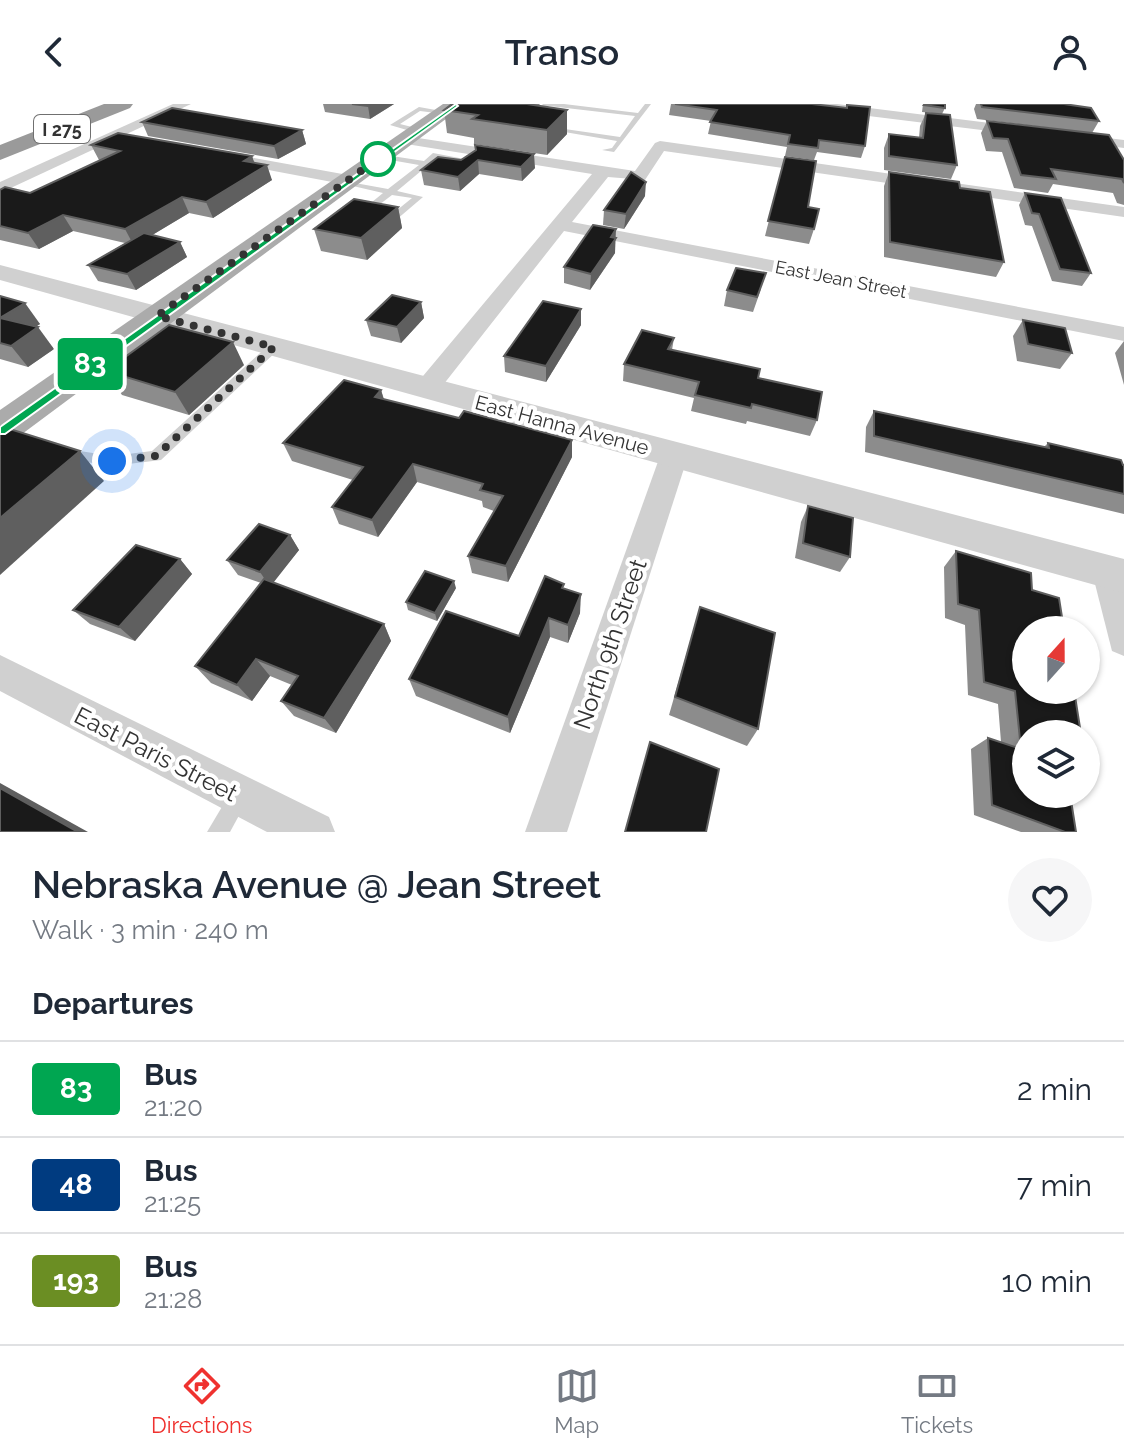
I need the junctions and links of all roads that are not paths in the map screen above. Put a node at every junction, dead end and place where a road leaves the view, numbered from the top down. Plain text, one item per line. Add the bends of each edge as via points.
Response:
1 (69, 104) edge
2 (123, 104) edge
3 (184, 104) edge
4 (648, 104) edge
5 (804, 104) edge
6 (450, 108) edge
7 (896, 110) edge
8 (640, 115) junction
9 (0, 130) edge
10 (1032, 132) edge
11 (411, 136) junction
12 (1063, 136) edge
13 (113, 137) junction
14 (622, 139) junction
15 (144, 143) edge
16 (1124, 144) edge
17 (606, 150) dead end
18 (442, 151) junction
19 (0, 153) edge
20 (382, 156) junction
21 (222, 157) edge
22 (426, 164) junction
23 (603, 172) junction
24 (346, 182) junction
25 (0, 188) edge
26 (390, 192) junction
27 (1124, 212) edge
28 (559, 225) junction
29 (0, 272) edge
30 (157, 316) junction
31 (1124, 334) edge
32 (274, 347) junction
33 (427, 388) junction
34 (9, 431) edge
35 (57, 449) edge
36 (674, 456) junction
37 (1116, 574) edge
38 (1124, 640) edge
39 (0, 672) edge
40 (239, 797) junction
41 (218, 832) edge
42 (314, 832) edge
43 (546, 832) edge

1 - 9 highway, I 275
2 - 19 highway, I 275
3 - 13 street
4 - 8 lane
5 - 7 street
6 - 11 main road
7 - 10 street
8 - 14 lane
8 - 14 lane via 547,104 526,123
11 - 18 street
11 - 20 main road
12 - 16 street
13 - 15 street
13 - 25 street
14 - 17 lane via 614,150
18 - 22 lane
18 - 22 lane via 471,161 461,170
18 - 23 street
20 - 22 lane
20 - 24 main road
21 - 24 street
22 - 26 lane
23 - 27 street via 639,177 660,146
23 - 28 street
24 - 26 lane
24 - 30 main road
26 - 26 lane via 372,205 364,212 393,218 419,197
28 - 31 street, East Jean Street
28 - 33 street
29 - 30 street, East Hanna Avenue
30 - 32 street, East Hanna Avenue
30 - 34 main road
32 - 33 street, East Hanna Avenue
32 - 35 lane via 156,456 112,461
33 - 36 street, East Hanna Avenue
36 - 37 street, East Hanna Avenue
36 - 43 street, North 9th Street
37 - 38 street
39 - 40 street, East Paris Street
40 - 41 lane
40 - 42 street, East Paris Street

